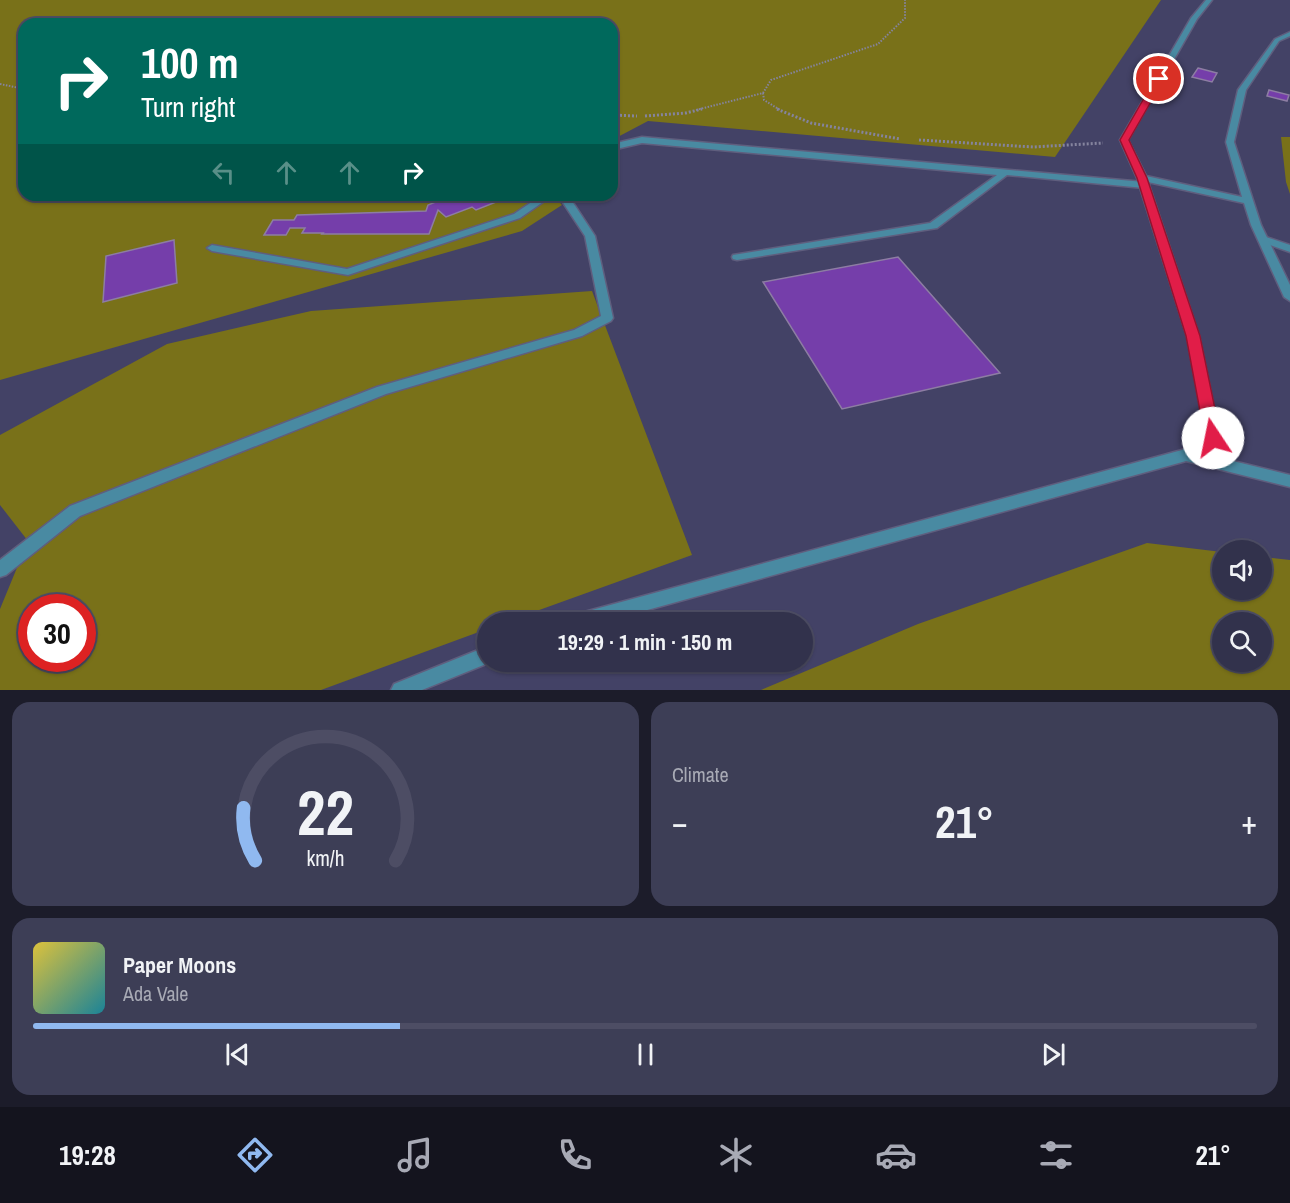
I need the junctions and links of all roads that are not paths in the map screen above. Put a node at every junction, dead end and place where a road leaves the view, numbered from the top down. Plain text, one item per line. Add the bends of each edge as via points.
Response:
1 (1209, 0) edge
2 (1290, 34) edge
3 (618, 146) edge
4 (1006, 172) junction
5 (1143, 181) junction
6 (539, 201) edge
7 (567, 201) edge
8 (1248, 201) junction
9 (1263, 239) junction
10 (212, 248) dead end
11 (1290, 249) edge
12 (737, 257) dead end
13 (1290, 297) edge
14 (1186, 455) junction
15 (1290, 481) edge
16 (0, 570) edge
17 (613, 612) edge
18 (477, 658) edge
19 (399, 690) edge

1 - 5 street via 1194,18 1124,140
2 - 8 street via 1277,40 1242,90 1230,142
3 - 4 street via 642,140
4 - 5 street
4 - 12 street via 933,226
5 - 8 street
5 - 14 street via 1193,336 1213,438
6 - 10 street via 517,216 348,272
7 - 16 street via 590,236 607,318 578,333 382,390 75,512
8 - 9 street
9 - 11 street
9 - 13 street
14 - 15 street
14 - 17 street
18 - 19 street

